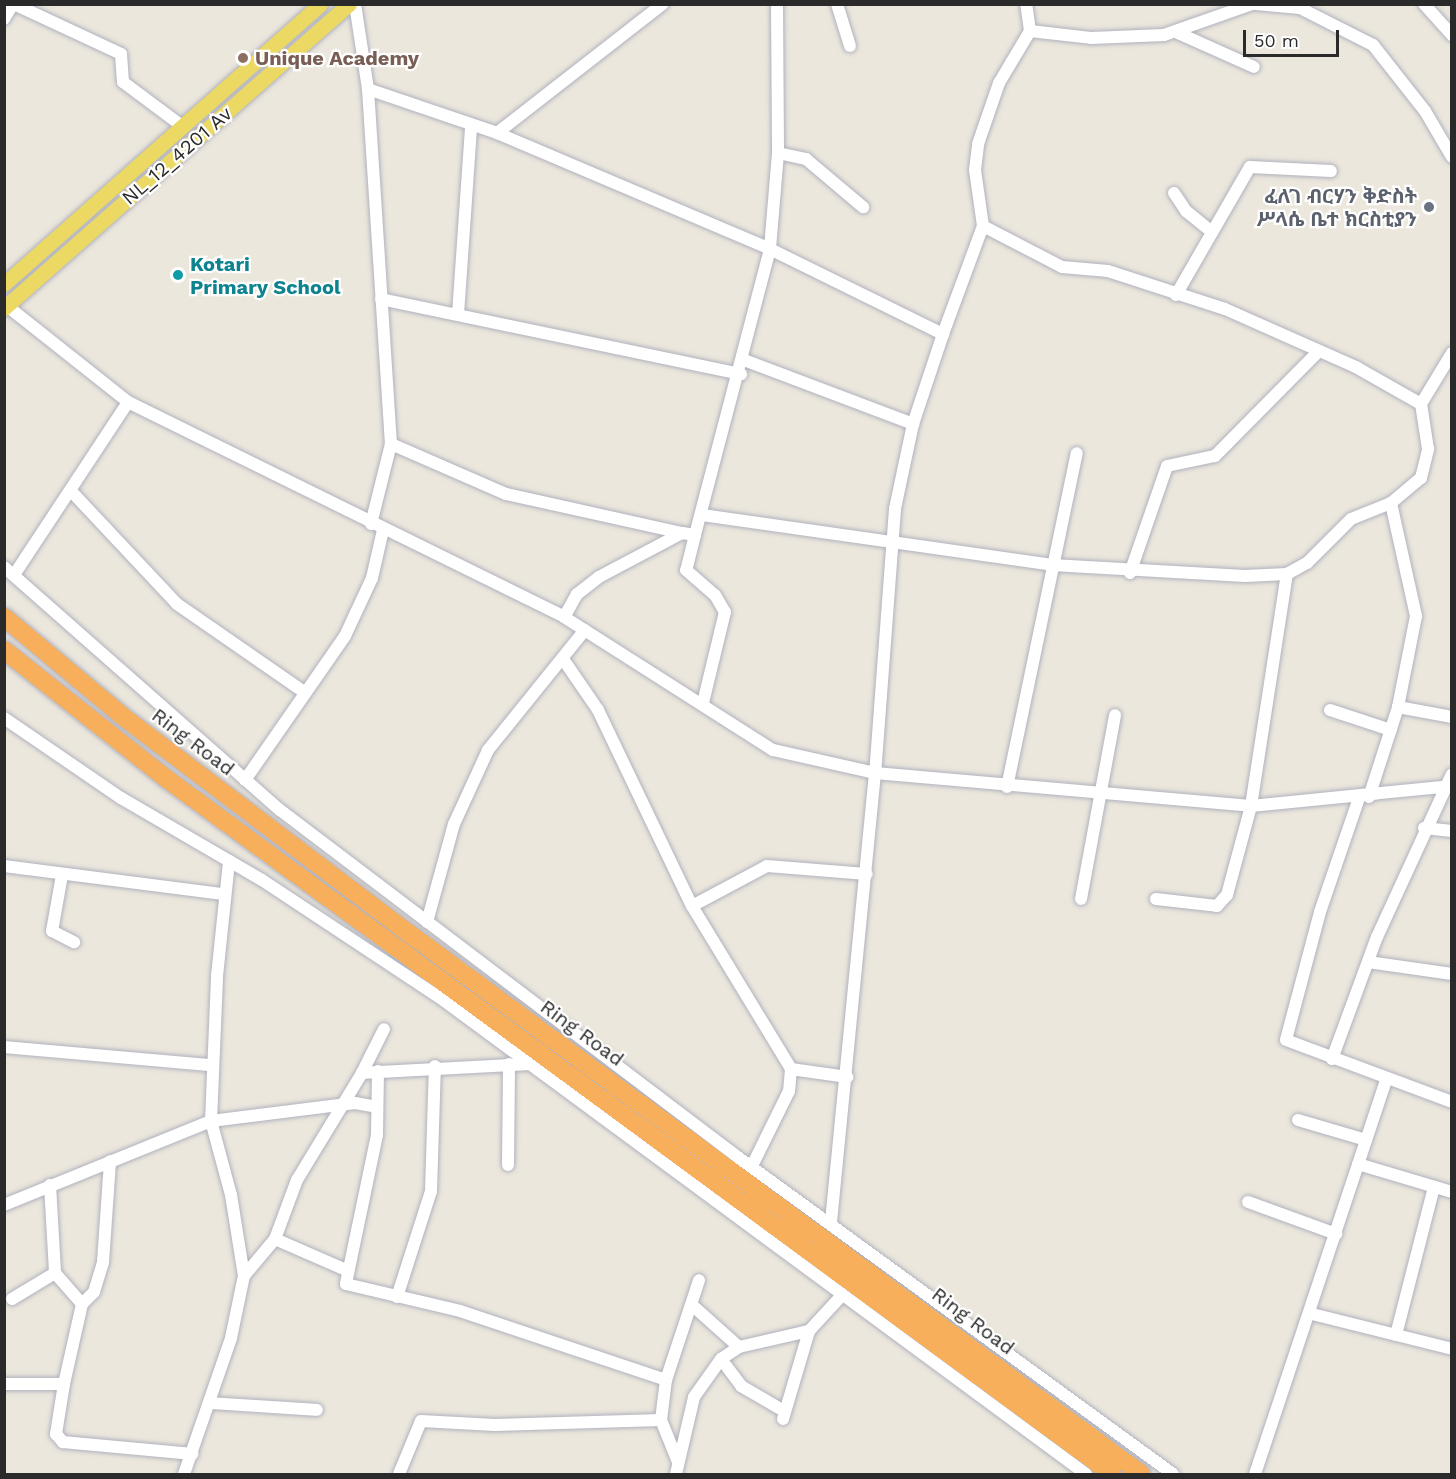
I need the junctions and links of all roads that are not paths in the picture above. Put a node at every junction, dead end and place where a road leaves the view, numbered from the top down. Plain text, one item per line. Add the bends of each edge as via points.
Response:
1 (14, 4) edge
2 (320, 4) edge
3 (349, 4) edge
4 (355, 4) edge
5 (663, 4) edge
6 (777, 4) edge
7 (837, 4) edge
8 (1026, 4) edge
9 (1254, 4) edge
10 (1424, 4) edge
11 (4, 19) edge
12 (1030, 31) junction
13 (1178, 33) junction
14 (1452, 35) edge
15 (850, 46) dead end
16 (1254, 67) dead end
17 (368, 89) junction
18 (182, 126) junction
19 (471, 126) junction
20 (497, 133) junction
21 (778, 153) junction
22 (1452, 157) edge
23 (1331, 171) dead end
24 (1174, 193) dead end
25 (863, 207) dead end
26 (982, 226) junction
27 (1211, 231) junction
28 (770, 249) junction
29 (4, 284) edge
30 (1176, 295) junction
31 (381, 299) junction
32 (6, 307) edge
33 (458, 314) junction
34 (943, 334) junction
35 (1319, 351) junction
36 (1452, 353) edge
37 (744, 360) junction
38 (741, 374) junction
39 (128, 402) junction
40 (1421, 404) junction
41 (913, 424) junction
42 (391, 444) junction
43 (1077, 453) dead end
44 (71, 491) junction
45 (1391, 503) junction
46 (702, 515) junction
47 (371, 524) junction
48 (383, 530) junction
49 (682, 533) junction
50 (695, 535) junction
51 (895, 542) junction
52 (1052, 566) junction
53 (4, 567) edge
54 (1130, 573) junction
55 (1287, 573) junction
56 (14, 575) junction
57 (4, 617) edge
58 (564, 617) junction
59 (585, 630) junction
60 (4, 650) edge
61 (563, 659) junction
62 (304, 692) junction
63 (703, 703) junction
64 (1398, 707) junction
65 (1330, 710) dead end
66 (1114, 716) dead end
67 (1452, 717) edge
68 (4, 718) edge
69 (1391, 729) junction
70 (875, 773) junction
71 (1452, 774) edge
72 (245, 780) junction
73 (1007, 787) junction
74 (1449, 787) edge
75 (1101, 795) junction
76 (1364, 797) junction
77 (1251, 806) junction
78 (1424, 828) junction
79 (1452, 831) edge
80 (229, 861) junction
81 (4, 866) edge
82 (867, 874) junction
83 (62, 875) junction
84 (223, 894) junction
85 (1082, 899) dead end
86 (1156, 899) dead end
87 (692, 906) junction
88 (428, 922) junction
89 (74, 942) dead end
90 (1368, 962) junction
91 (1452, 974) edge
92 (384, 1029) dead end
93 (4, 1047) edge
94 (1332, 1059) junction
95 (509, 1064) junction
96 (529, 1064) junction
97 (211, 1065) junction
98 (435, 1066) junction
99 (791, 1069) junction
100 (378, 1071) junction
101 (362, 1073) junction
102 (847, 1077) junction
103 (1386, 1080) junction
104 (1452, 1102) edge
105 (342, 1105) junction
106 (377, 1107) junction
107 (1298, 1120) dead end
108 (211, 1121) junction
109 (1366, 1140) junction
110 (110, 1161) junction
111 (1358, 1164) junction
112 (508, 1166) dead end
113 (752, 1166) junction
114 (50, 1185) junction
115 (1434, 1187) junction
116 (1452, 1192) edge
117 (1248, 1202) dead end
118 (4, 1205) edge
119 (831, 1224) junction
120 (1336, 1234) junction
121 (275, 1239) junction
122 (346, 1270) junction
123 (55, 1273) junction
124 (244, 1276) junction
125 (699, 1280) dead end
126 (843, 1294) junction
127 (397, 1297) junction
128 (12, 1299) dead end
129 (82, 1304) junction
130 (692, 1305) junction
131 (1312, 1314) junction
132 (809, 1330) junction
133 (1396, 1335) junction
134 (739, 1347) junction
135 (1452, 1349) edge
136 (721, 1359) junction
137 (666, 1380) junction
138 (4, 1384) edge
139 (64, 1384) junction
140 (210, 1403) junction
141 (318, 1410) dead end
142 (662, 1420) junction
143 (192, 1454) junction
144 (677, 1468) edge
145 (184, 1474) edge
146 (399, 1474) edge
147 (1086, 1474) edge
148 (1112, 1474) edge
149 (1141, 1474) edge
150 (1173, 1474) edge
151 (1255, 1474) edge

1 - 11 street
1 - 18 street via 121,54 123,82
2 - 18 main road, NL_12_4201 Av
3 - 32 main road, NL_12_4201 Av
4 - 17 street
5 - 20 street
6 - 21 street
7 - 15 street
8 - 12 street
9 - 13 street
9 - 22 street via 1300,8 1372,45 1425,111
10 - 14 street
12 - 13 street via 1128,38
12 - 26 street via 985,113 975,170
13 - 16 street
17 - 19 street
17 - 31 street
18 - 29 main road, NL_12_4201 Av
19 - 20 street
19 - 33 street
20 - 28 street
21 - 25 street via 806,159
21 - 28 street
23 - 27 street via 1250,167
24 - 27 street via 1186,211
26 - 30 street via 1062,267 1108,271
26 - 34 street
27 - 30 street
28 - 34 street
28 - 37 street
30 - 35 street via 1225,309
31 - 33 street
31 - 42 street
32 - 39 street
33 - 38 street
34 - 41 street
35 - 40 street
35 - 54 street via 1215,456 1167,466
36 - 40 street
37 - 38 street
37 - 41 street
38 - 46 street
39 - 44 street
39 - 47 street
40 - 45 street via 1428,428 1425,464 1412,490
41 - 51 street via 895,509
42 - 47 street
42 - 49 street via 506,494
43 - 52 street
44 - 56 street
44 - 62 street via 177,604
45 - 55 street via 1351,519 1317,556
45 - 64 street via 1416,616
46 - 50 street
46 - 51 street
47 - 48 street
48 - 58 street
48 - 62 street via 355,618
49 - 50 street
49 - 58 street via 584,586
50 - 63 street via 686,570 715,595 725,612
51 - 52 street
51 - 70 street
52 - 54 street
52 - 73 street
53 - 56 street
54 - 55 street
55 - 77 street
56 - 72 street
57 - 149 highway, Ring Road via 121,716 410,934
58 - 59 street
59 - 61 street
59 - 63 street
60 - 148 highway, Ring Road via 167,779
61 - 87 street via 598,710
61 - 88 street via 488,750 454,824
62 - 72 street
63 - 70 street via 773,750
64 - 67 street
64 - 69 street
65 - 69 street
66 - 75 street
68 - 80 street via 121,798
69 - 76 street
70 - 73 street
70 - 82 street
71 - 74 street
72 - 88 street
73 - 75 street
74 - 76 street
74 - 78 street
75 - 77 street
75 - 85 street
76 - 77 street
76 - 94 street via 1286,1038
77 - 86 street via 1222,904
78 - 79 street
78 - 90 street
80 - 84 street
80 - 96 street via 439,997
81 - 83 street
82 - 87 street via 767,866
82 - 102 street
83 - 84 street
83 - 89 street via 52,931
84 - 97 street
87 - 99 street
88 - 113 street
90 - 91 street
90 - 94 street
92 - 101 street
93 - 97 street
94 - 103 street
95 - 96 street
95 - 98 street
95 - 112 street
96 - 126 street
97 - 108 street
98 - 100 street
98 - 127 street via 431,1191
99 - 102 street
99 - 113 street via 789,1091
100 - 101 street
100 - 106 street
101 - 105 street
102 - 119 street
103 - 104 street
103 - 109 street
105 - 106 street
105 - 108 street
105 - 121 street via 297,1180
106 - 122 street via 377,1135
107 - 109 street
108 - 110 street
108 - 124 street via 231,1195
109 - 111 street
110 - 114 street
110 - 129 street via 103,1262 94,1292
111 - 115 street
111 - 120 street
113 - 119 street
114 - 118 street
114 - 123 street
115 - 116 street
115 - 133 street
117 - 120 street
119 - 150 street
120 - 131 street
121 - 122 street
121 - 124 street
122 - 127 street via 344,1280 351,1287
123 - 128 street
123 - 129 street
124 - 140 street
125 - 130 street
126 - 132 street
126 - 147 street
127 - 137 street via 513,1326
129 - 139 street
130 - 134 street
130 - 137 street
131 - 133 street
131 - 151 street
132 - 134 street
132 - 136 street via 783,1415 741,1386
133 - 135 street
134 - 136 street
136 - 144 street via 694,1397
137 - 142 street
138 - 139 street
139 - 143 street via 57,1439
140 - 141 street
140 - 143 street
142 - 144 street
142 - 146 street via 495,1425 421,1421
143 - 145 street

